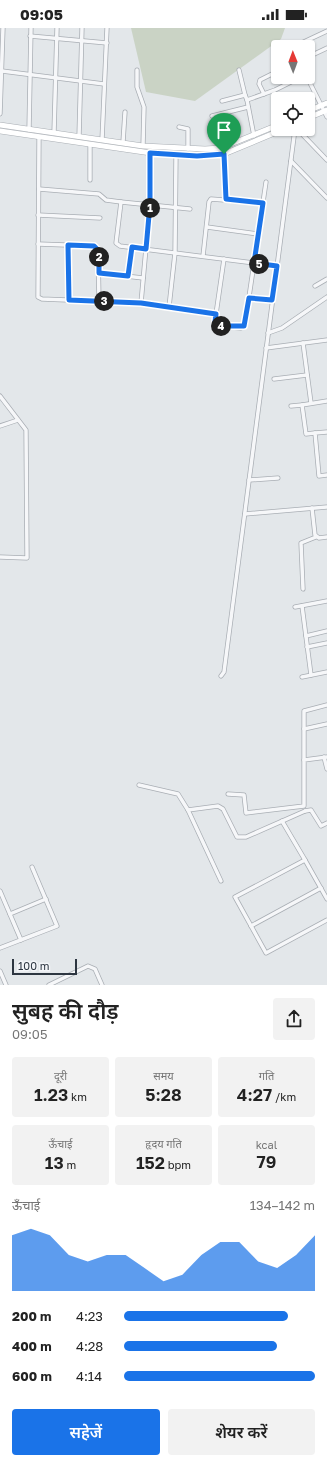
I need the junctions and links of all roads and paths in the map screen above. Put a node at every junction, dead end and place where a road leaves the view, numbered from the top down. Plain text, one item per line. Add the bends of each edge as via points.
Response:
1 (3, 28) edge
2 (31, 28) edge
3 (57, 28) edge
4 (82, 28) edge
5 (108, 28) edge
6 (327, 31) edge
7 (30, 36) junction
8 (57, 38) junction
9 (308, 40) edge
10 (82, 41) junction
11 (107, 43) junction
12 (327, 48) edge
13 (315, 54) edge
14 (137, 70) dead end
15 (239, 70) dead end
16 (2, 71) junction
17 (271, 74) edge
18 (30, 75) junction
19 (54, 78) junction
20 (80, 81) junction
21 (104, 84) junction
22 (286, 84) edge
23 (311, 84) edge
24 (245, 94) junction
25 (264, 94) junction
26 (246, 100) junction
27 (222, 101) dead end
28 (327, 103) edge
29 (321, 106) junction
30 (248, 107) junction
31 (315, 108) edge
32 (325, 111) edge
33 (125, 112) dead end
34 (0, 114) edge
35 (315, 115) edge
36 (212, 116) dead end
37 (327, 117) edge
38 (0, 125) edge
39 (179, 127) dead end
40 (271, 128) edge
41 (29, 130) junction
42 (0, 131) edge
43 (54, 133) junction
44 (271, 134) edge
45 (254, 136) junction
46 (294, 136) edge
47 (305, 136) edge
48 (39, 137) junction
49 (79, 137) junction
50 (102, 140) junction
51 (123, 142) junction
52 (90, 144) junction
53 (143, 146) junction
54 (221, 148) junction
55 (188, 149) junction
56 (150, 153) junction
57 (224, 154) junction
58 (176, 155) junction
59 (327, 160) edge
60 (291, 161) junction
61 (90, 180) dead end
62 (266, 182) dead end
63 (39, 189) junction
64 (327, 198) edge
65 (226, 199) junction
66 (122, 202) junction
67 (263, 203) junction
68 (150, 204) junction
69 (176, 208) junction
70 (190, 209) dead end
71 (38, 215) junction
72 (100, 218) dead end
73 (207, 228) junction
74 (258, 234) junction
75 (38, 244) junction
76 (68, 245) junction
77 (132, 247) junction
78 (146, 249) junction
79 (175, 253) junction
80 (203, 256) junction
81 (224, 259) junction
82 (254, 263) junction
83 (277, 266) junction
84 (99, 273) junction
85 (128, 276) junction
86 (143, 278) junction
87 (327, 279) edge
88 (315, 286) dead end
89 (327, 297) edge
90 (249, 298) junction
91 (69, 300) junction
92 (272, 300) junction
93 (99, 301) junction
94 (141, 303) junction
95 (169, 307) junction
96 (216, 314) junction
97 (268, 333) junction
98 (327, 340) edge
99 (303, 343) junction
100 (266, 348) junction
101 (307, 375) junction
102 (274, 379) dead end
103 (0, 396) edge
104 (327, 401) edge
105 (311, 403) junction
106 (302, 405) junction
107 (291, 406) dead end
108 (18, 420) junction
109 (0, 426) edge
110 (327, 432) edge
111 (315, 433) junction
112 (327, 475) edge
113 (278, 478) dead end
114 (249, 480) junction
115 (327, 507) edge
116 (312, 508) junction
117 (244, 514) junction
118 (316, 537) junction
119 (327, 537) edge
120 (0, 557) edge
121 (303, 589) dead end
122 (327, 601) edge
123 (302, 606) junction
124 (295, 607) dead end
125 (327, 631) edge
126 (306, 636) junction
127 (327, 643) edge
128 (307, 647) junction
129 (327, 672) edge
130 (311, 675) junction
131 (221, 676) dead end
132 (302, 677) dead end
133 (327, 705) edge
134 (327, 724) edge
135 (304, 728) junction
136 (326, 757) edge
137 (304, 760) junction
138 (327, 768) edge
139 (140, 785) dead end
140 (228, 794) dead end
141 (304, 806) junction
142 (188, 810) junction
143 (305, 811) junction
144 (282, 821) junction
145 (327, 823) edge
146 (305, 860) junction
147 (32, 867) dead end
148 (221, 881) dead end
149 (321, 888) junction
150 (0, 891) edge
151 (46, 899) junction
152 (327, 899) edge
153 (10, 914) junction
154 (327, 920) edge
155 (252, 926) junction
156 (21, 940) junction
157 (0, 948) edge
158 (0, 971) edge
159 (6, 985) edge
160 (49, 985) edge
161 (102, 985) edge

1 - 16 street
2 - 7 street
3 - 8 street
4 - 10 street
5 - 11 street
6 - 9 street
7 - 8 street
7 - 18 street
8 - 10 street
8 - 19 street
10 - 11 street
10 - 20 street
11 - 21 street
12 - 13 street
14 - 53 street via 137,87 144,107
15 - 24 street
16 - 18 street
16 - 34 street
17 - 25 street via 260,80
18 - 19 street
18 - 41 street
19 - 20 street
19 - 43 street
20 - 21 street
20 - 49 street
21 - 50 street
22 - 25 street
23 - 29 street
24 - 26 street
24 - 27 street
25 - 26 street
26 - 30 street
28 - 29 main road
29 - 31 main road
29 - 32 street
30 - 36 street
30 - 45 street
32 - 35 main road
32 - 37 street
33 - 51 street
38 - 41 main road
39 - 55 street via 188,129
40 - 45 main road
41 - 43 main road
42 - 48 main road
43 - 49 main road
44 - 57 main road
45 - 54 main road
46 - 60 street
47 - 59 street
48 - 52 main road
48 - 63 street
49 - 50 main road
50 - 51 main road
51 - 53 main road
52 - 56 main road
52 - 61 street
53 - 55 main road
54 - 55 main road
54 - 57 street
56 - 58 main road
56 - 68 street
57 - 58 main road
57 - 65 street
58 - 69 street
60 - 64 street
60 - 83 street
62 - 67 street
63 - 66 street via 99,194 106,200
63 - 71 street
65 - 67 street
65 - 73 street via 211,199 209,202
66 - 68 street
66 - 77 street via 116,243
67 - 74 street
68 - 69 street
68 - 78 street
69 - 70 street
69 - 79 street
71 - 72 street
71 - 75 street
73 - 74 street
73 - 80 street
74 - 82 street
75 - 76 street
75 - 91 street via 38,297
76 - 84 street via 98,248
76 - 91 street
77 - 78 street
77 - 85 street
78 - 79 street
78 - 86 street
79 - 80 street
79 - 95 street
80 - 81 street
81 - 82 street
81 - 96 street
82 - 83 street
82 - 90 street
83 - 92 street
84 - 85 street
84 - 93 street
85 - 86 street
86 - 94 street
87 - 88 street
89 - 97 street via 282,328
90 - 92 street
90 - 96 street via 244,326 217,326
91 - 93 street
92 - 97 street
93 - 94 street
94 - 95 street
95 - 96 street
97 - 100 street
98 - 99 street
99 - 100 street
99 - 101 street
100 - 114 street
101 - 102 street
101 - 105 street
103 - 108 street
104 - 105 street
105 - 106 street
106 - 107 street
106 - 111 street via 306,434
108 - 109 street
108 - 120 street via 26,430 27,558
110 - 111 street
111 - 112 street via 319,476
113 - 114 street
114 - 117 street
115 - 116 street
116 - 117 street
116 - 118 street
117 - 131 street via 224,672
118 - 119 street
118 - 121 street via 301,543
122 - 123 street
123 - 124 street
123 - 126 street
125 - 126 street
126 - 128 street
127 - 128 street
128 - 130 street
129 - 130 street
130 - 132 street
133 - 135 street via 304,711
134 - 135 street
135 - 137 street
136 - 137 street
136 - 138 street
137 - 141 street
139 - 142 street via 178,794
140 - 141 street via 244,795 246,813
141 - 143 street
142 - 144 street via 218,806 223,809 237,837 242,838
142 - 148 street
143 - 144 street
143 - 145 street via 310,810 322,826
144 - 146 street
146 - 149 street
146 - 155 street via 236,897
147 - 151 street
149 - 152 street
149 - 155 street
150 - 153 street
151 - 153 street
151 - 156 street via 57,926
153 - 156 street
154 - 155 street via 266,953
156 - 157 street
158 - 159 street
160 - 161 street via 88,966 95,969

